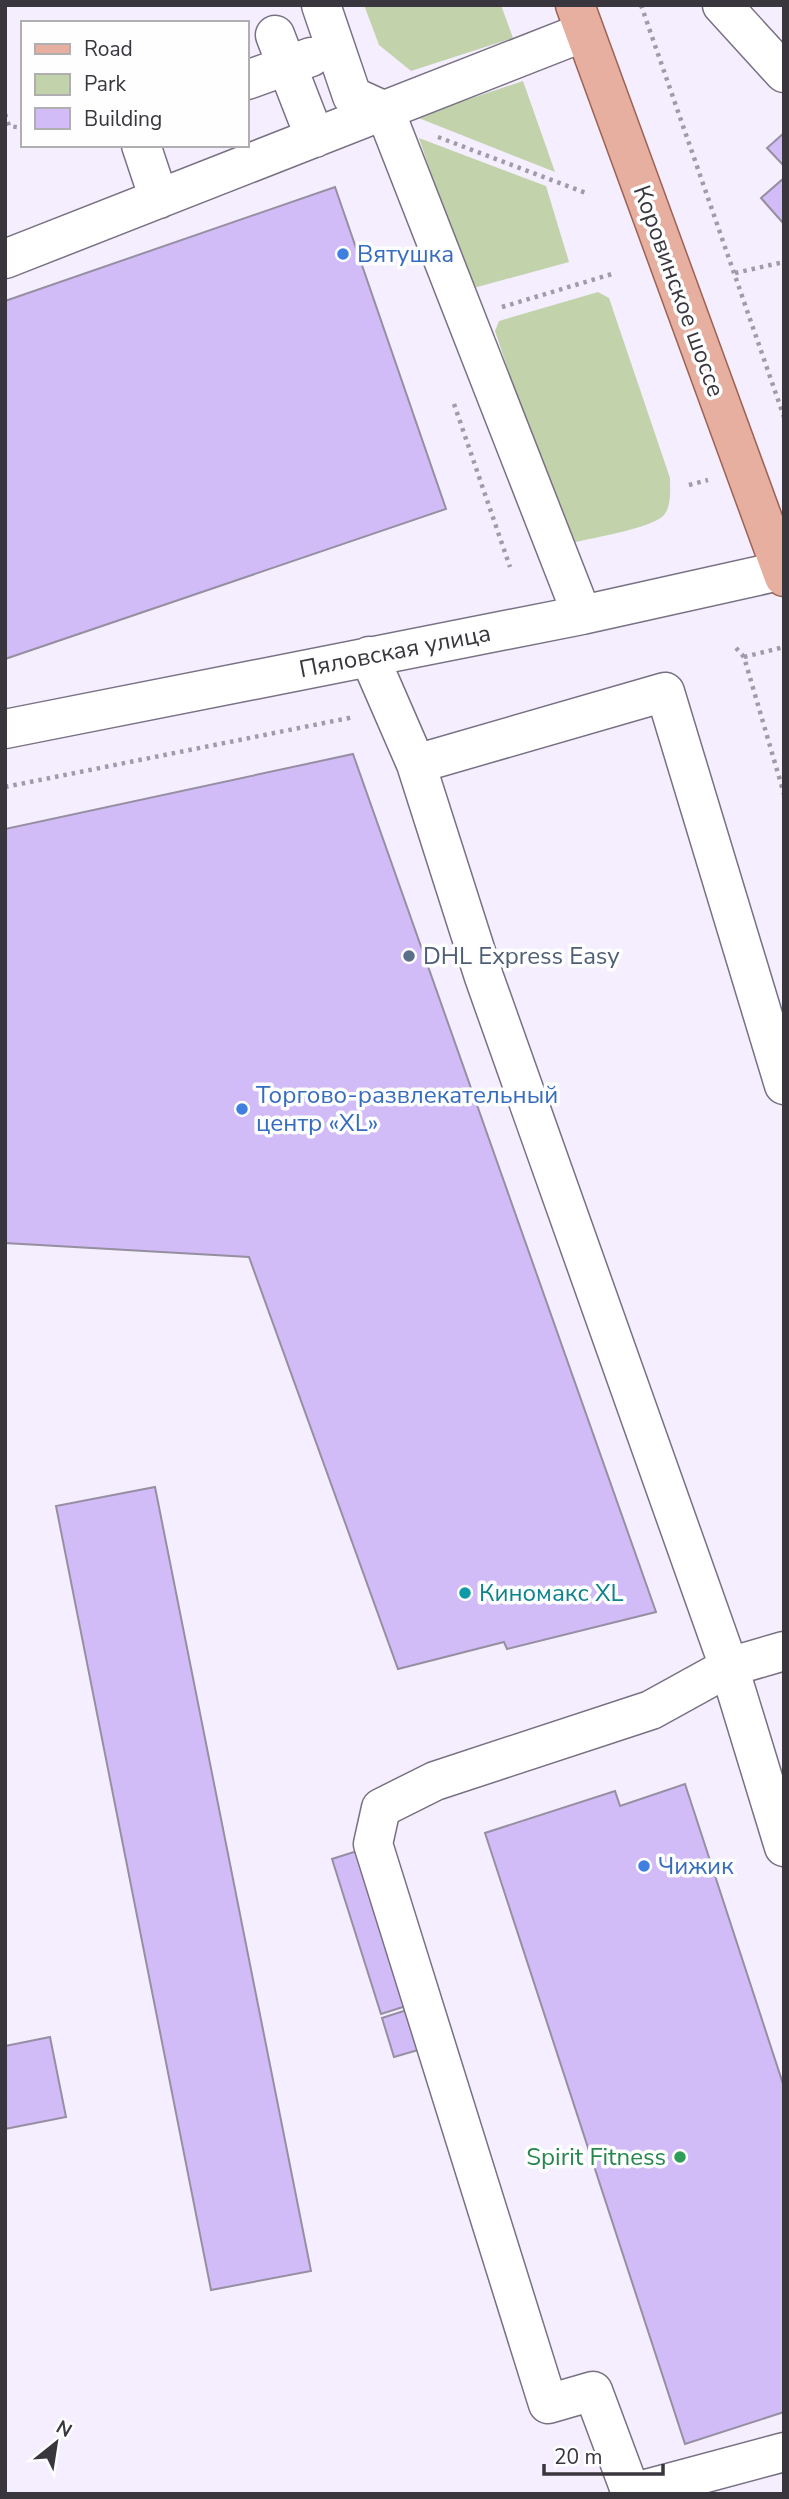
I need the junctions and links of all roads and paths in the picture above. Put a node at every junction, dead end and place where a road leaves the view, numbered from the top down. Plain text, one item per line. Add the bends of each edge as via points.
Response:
1 (321, 5) edge
2 (641, 5) edge
3 (722, 5) edge
4 (580, 19) edge
5 (335, 48) junction
6 (281, 50) junction
7 (784, 73) edge
8 (248, 79) edge
9 (5, 114) edge
10 (387, 114) junction
11 (7, 126) edge
12 (315, 138) junction
13 (142, 147) edge
14 (586, 193) dead end
15 (159, 199) junction
16 (5, 258) edge
17 (784, 262) edge
18 (735, 273) junction
19 (611, 274) dead end
20 (466, 318) junction
21 (784, 417) edge
22 (783, 572) edge
23 (582, 615) junction
24 (784, 647) edge
25 (736, 648) dead end
26 (369, 656) junction
27 (744, 657) junction
28 (391, 709) junction
29 (5, 729) edge
30 (416, 764) junction
31 (5, 787) edge
32 (784, 794) edge
33 (784, 1085) edge
34 (784, 1651) edge
35 (729, 1667) junction
36 (784, 1847) edge
37 (784, 2452) edge

1 - 5 street
2 - 18 path
3 - 7 street
4 - 10 street
4 - 22 main road, Коровинское шоссе
5 - 6 street
5 - 10 street via 352,96
6 - 8 street
6 - 12 street
9 - 11 path
10 - 12 street
10 - 14 path
10 - 20 street
12 - 15 street
13 - 15 street
15 - 16 street
17 - 18 path
18 - 21 path
19 - 20 path
20 - 23 street
22 - 23 street, Пяловская улица
23 - 26 street, Пяловская улица
24 - 27 path
25 - 27 path
26 - 28 street
26 - 29 street, Пяловская улица
27 - 32 path
28 - 30 street
28 - 31 path
30 - 33 street via 665,692
30 - 35 street via 484,977
34 - 35 street
35 - 36 street
35 - 37 street via 652,1710 435,1781 382,1808 373,1844 548,2404 593,2391 631,2493

